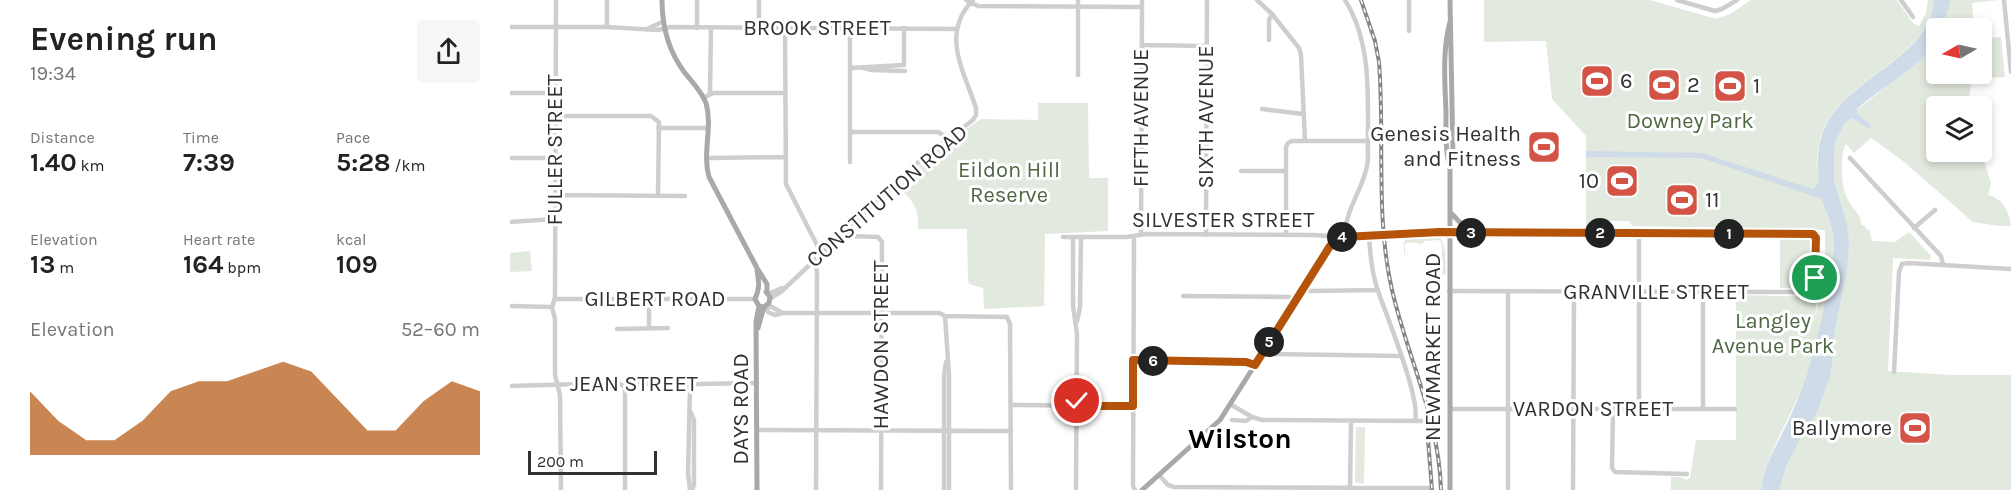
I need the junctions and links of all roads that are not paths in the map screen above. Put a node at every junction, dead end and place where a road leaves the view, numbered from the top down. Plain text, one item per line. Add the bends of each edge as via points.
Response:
1 (556, 0) edge
2 (607, 0) edge
3 (662, 0) edge
4 (697, 0) edge
5 (759, 0) edge
6 (1078, 0) edge
7 (1142, 0) edge
8 (1207, 0) edge
9 (1257, 0) edge
10 (1346, 0) edge
11 (1409, 0) edge
12 (1450, 0) edge
13 (1677, 0) edge
14 (1737, 0) edge
15 (1901, 0) edge
16 (2004, 0) edge
17 (970, 1) edge
18 (1078, 7) junction
19 (1142, 7) junction
20 (1272, 14) junction
21 (1913, 17) dead end
22 (662, 25) junction
23 (510, 27) edge
24 (556, 27) junction
25 (607, 27) junction
26 (676, 28) junction
27 (697, 28) junction
28 (711, 28) junction
29 (759, 28) junction
30 (785, 28) junction
31 (850, 28) junction
32 (904, 28) junction
33 (957, 29) junction
34 (1409, 31) dead end
35 (666, 37) junction
36 (1269, 40) dead end
37 (1142, 45) junction
38 (1207, 46) junction
39 (850, 68) junction
40 (2011, 72) edge
41 (1078, 75) dead end
42 (510, 93) edge
43 (555, 93) junction
44 (710, 93) junction
45 (785, 93) junction
46 (703, 98) junction
47 (1263, 109) dead end
48 (1303, 114) junction
49 (554, 116) junction
50 (658, 128) junction
51 (707, 128) junction
52 (850, 132) junction
53 (948, 138) junction
54 (1305, 141) junction
55 (1368, 141) junction
56 (785, 157) junction
57 (510, 158) edge
58 (554, 158) junction
59 (707, 158) junction
60 (1850, 158) dead end
61 (850, 162) dead end
62 (1241, 171) dead end
63 (1286, 171) junction
64 (554, 195) junction
65 (658, 195) junction
66 (685, 196) dead end
67 (1935, 210) dead end
68 (1450, 213) junction
69 (554, 219) junction
70 (510, 222) edge
71 (1914, 228) junction
72 (844, 231) junction
73 (1450, 232) junction
74 (1470, 233) junction
75 (1639, 234) junction
76 (1141, 235) junction
77 (1206, 235) junction
78 (1286, 235) junction
79 (1134, 236) junction
80 (1369, 236) junction
81 (1064, 237) dead end
82 (1073, 237) junction
83 (1081, 237) junction
84 (1345, 237) junction
85 (1333, 242) junction
86 (821, 253) junction
87 (813, 260) junction
88 (1943, 265) junction
89 (757, 268) junction
90 (2011, 269) edge
91 (1303, 288) junction
92 (1377, 290) junction
93 (1449, 291) junction
94 (1508, 291) junction
95 (1574, 291) junction
96 (1639, 291) junction
97 (1703, 292) junction
98 (769, 295) junction
99 (757, 296) junction
100 (1183, 296) dead end
101 (554, 299) junction
102 (649, 299) junction
103 (1296, 300) junction
104 (510, 306) edge
105 (764, 306) junction
106 (552, 307) junction
107 (817, 313) junction
108 (882, 313) junction
109 (945, 316) junction
110 (1077, 323) junction
111 (649, 328) junction
112 (668, 328) dead end
113 (616, 329) dead end
114 (1264, 351) junction
115 (1401, 356) junction
116 (1133, 360) junction
117 (1255, 365) junction
118 (1894, 372) dead end
119 (757, 383) junction
120 (557, 384) junction
121 (511, 385) edge
122 (625, 387) junction
123 (690, 387) junction
124 (1230, 404) junction
125 (1011, 405) junction
126 (1076, 406) junction
127 (1133, 406) junction
128 (1450, 408) junction
129 (1508, 409) junction
130 (1574, 409) junction
131 (1613, 409) junction
132 (1639, 409) junction
133 (1703, 409) junction
134 (1735, 409) dead end
135 (1252, 417) junction
136 (1232, 420) dead end
137 (1351, 421) junction
138 (758, 430) junction
139 (816, 430) junction
140 (881, 430) junction
141 (946, 430) junction
142 (1011, 431) junction
143 (1688, 474) dead end
144 (1159, 476) junction
145 (1189, 488) edge
146 (1255, 488) edge
147 (1350, 488) junction
148 (1429, 488) dead end
149 (1320, 489) edge
150 (1385, 489) edge
151 (561, 490) edge
152 (625, 490) edge
153 (691, 490) edge
154 (757, 490) edge
155 (816, 490) edge
156 (881, 490) edge
157 (944, 490) edge
158 (949, 490) edge
159 (1011, 490) edge
160 (1076, 490) edge
161 (1135, 490) edge
162 (1142, 490) edge
163 (1450, 490) edge
164 (1508, 490) edge
165 (1574, 490) edge

1 - 24 street, FULLER STREET
2 - 25 street
3 - 22 main road
4 - 27 street
5 - 29 street
6 - 18 street
7 - 19 street, FIFTH AVENUE
8 - 38 street, SIXTH AVENUE
9 - 20 street
10 - 55 street via 1364,42
11 - 34 street
12 - 68 main road, NEWMARKET ROAD
13 - 14 street via 1715,11
15 - 21 street
16 - 40 street
17 - 18 street via 977,6
17 - 33 street, CONSTITUTION ROAD
18 - 19 street
18 - 41 street
19 - 37 street, FIFTH AVENUE
20 - 36 street
20 - 48 street via 1299,48
22 - 25 street, BROOK STREET via 654,30
22 - 26 street, BROOK STREET
22 - 35 main road
23 - 24 street, BROOK STREET
24 - 25 street, BROOK STREET
24 - 43 street, FULLER STREET
26 - 27 street, BROOK STREET
26 - 35 street
27 - 28 street, BROOK STREET
28 - 29 street, BROOK STREET
28 - 44 street
29 - 30 street, BROOK STREET
30 - 31 street, BROOK STREET
30 - 45 street
31 - 32 street, BROOK STREET
31 - 39 street
32 - 33 street, BROOK STREET
32 - 39 street via 905,67
33 - 53 street, CONSTITUTION ROAD via 957,56 976,114
35 - 46 main road via 677,62
37 - 38 street
37 - 76 street, FIFTH AVENUE
38 - 77 street, SIXTH AVENUE
39 - 52 street
42 - 43 street
43 - 49 street, FULLER STREET
44 - 45 street
44 - 46 street
45 - 56 street
46 - 51 main road
47 - 48 street
48 - 54 street
49 - 50 street via 651,116 659,122
49 - 58 street, FULLER STREET
50 - 51 street
50 - 65 street
51 - 59 main road
52 - 53 street via 938,132
52 - 61 street
53 - 72 street, CONSTITUTION ROAD
54 - 55 street
54 - 63 street via 1288,143
55 - 84 street via 1368,166 1346,224
56 - 59 street
56 - 86 street via 786,187
57 - 58 street
58 - 64 street, FULLER STREET
59 - 89 main road via 709,177
60 - 71 street
62 - 63 street
63 - 78 street
64 - 65 street
64 - 69 street, FULLER STREET
65 - 66 street
67 - 71 street
68 - 73 main road, NEWMARKET ROAD
68 - 74 main road
69 - 70 street
69 - 101 street, FULLER STREET
71 - 88 street via 1941,256
72 - 86 street, CONSTITUTION ROAD
72 - 108 street, HAWDON STREET via 850,236 876,236 881,240
73 - 74 street
73 - 80 main road, SILVESTER STREET
73 - 93 main road, NEWMARKET ROAD
74 - 75 street
75 - 96 street
75 - 97 street, GRANVILLE STREET via 1813,234 1816,238 1815,278 1809,290
76 - 77 street, SILVESTER STREET
76 - 79 street, SILVESTER STREET
77 - 78 street, SILVESTER STREET
78 - 85 street, SILVESTER STREET via 1323,235
79 - 83 street, SILVESTER STREET
79 - 116 street
80 - 84 main road, SILVESTER STREET
80 - 92 street
81 - 82 street, SILVESTER STREET
82 - 83 street, SILVESTER STREET
82 - 110 street via 1073,306
83 - 110 street
84 - 85 main road, SILVESTER STREET
85 - 91 main road
86 - 87 street, CONSTITUTION ROAD
87 - 98 street, CONSTITUTION ROAD
87 - 107 street via 817,273
88 - 90 street
88 - 118 street via 1900,266
89 - 98 main road
89 - 99 main road
91 - 92 street
91 - 103 main road
92 - 115 street
93 - 94 street, GRANVILLE STREET
93 - 128 main road, NEWMARKET ROAD
94 - 95 street, GRANVILLE STREET
94 - 129 street
95 - 96 street, GRANVILLE STREET
95 - 130 street
96 - 97 street, GRANVILLE STREET
96 - 132 street
97 - 133 street
98 - 99 main road
98 - 105 main road, DAYS ROAD
99 - 102 street, GILBERT ROAD
99 - 105 main road
100 - 103 street
101 - 102 street, GILBERT ROAD
101 - 106 street, FULLER STREET
102 - 111 street
103 - 114 main road
104 - 106 street, GILBERT ROAD
105 - 107 street via 783,313
105 - 119 main road, DAYS ROAD via 758,328
106 - 120 street, FULLER STREET
107 - 108 street
107 - 139 street
108 - 109 street
108 - 140 street, HAWDON STREET
109 - 125 street via 1003,316 1010,320
109 - 141 street via 949,375
110 - 126 street
111 - 112 street
111 - 113 street
114 - 115 street
114 - 117 main road
115 - 137 street via 1418,421
116 - 117 street
116 - 127 street
117 - 124 main road
119 - 123 street, JEAN STREET
119 - 138 main road, DAYS ROAD
120 - 121 street, JEAN STREET
120 - 122 street, JEAN STREET via 618,383
120 - 151 street, FULLER STREET
122 - 123 street, JEAN STREET
122 - 152 street
123 - 153 street via 694,420
124 - 135 street
124 - 144 main road via 1217,423
125 - 126 street
125 - 142 street
126 - 127 street
126 - 160 street
127 - 161 street
128 - 129 street, VARDON STREET
128 - 163 main road, NEWMARKET ROAD
129 - 130 street, VARDON STREET
129 - 164 street
130 - 131 street, VARDON STREET
130 - 165 street
131 - 132 street, VARDON STREET
131 - 143 street via 1615,472
132 - 133 street, VARDON STREET
133 - 134 street, VARDON STREET
135 - 136 street via 1246,421
135 - 137 street
137 - 147 street
138 - 139 street
138 - 154 main road, DAYS ROAD
139 - 140 street
139 - 155 street
140 - 141 street
140 - 156 street, HAWDON STREET
141 - 142 street
141 - 157 street
141 - 158 street
142 - 159 street
144 - 145 street via 1171,486
144 - 162 main road
145 - 146 street
146 - 149 street
147 - 149 street
147 - 150 street
148 - 150 street

